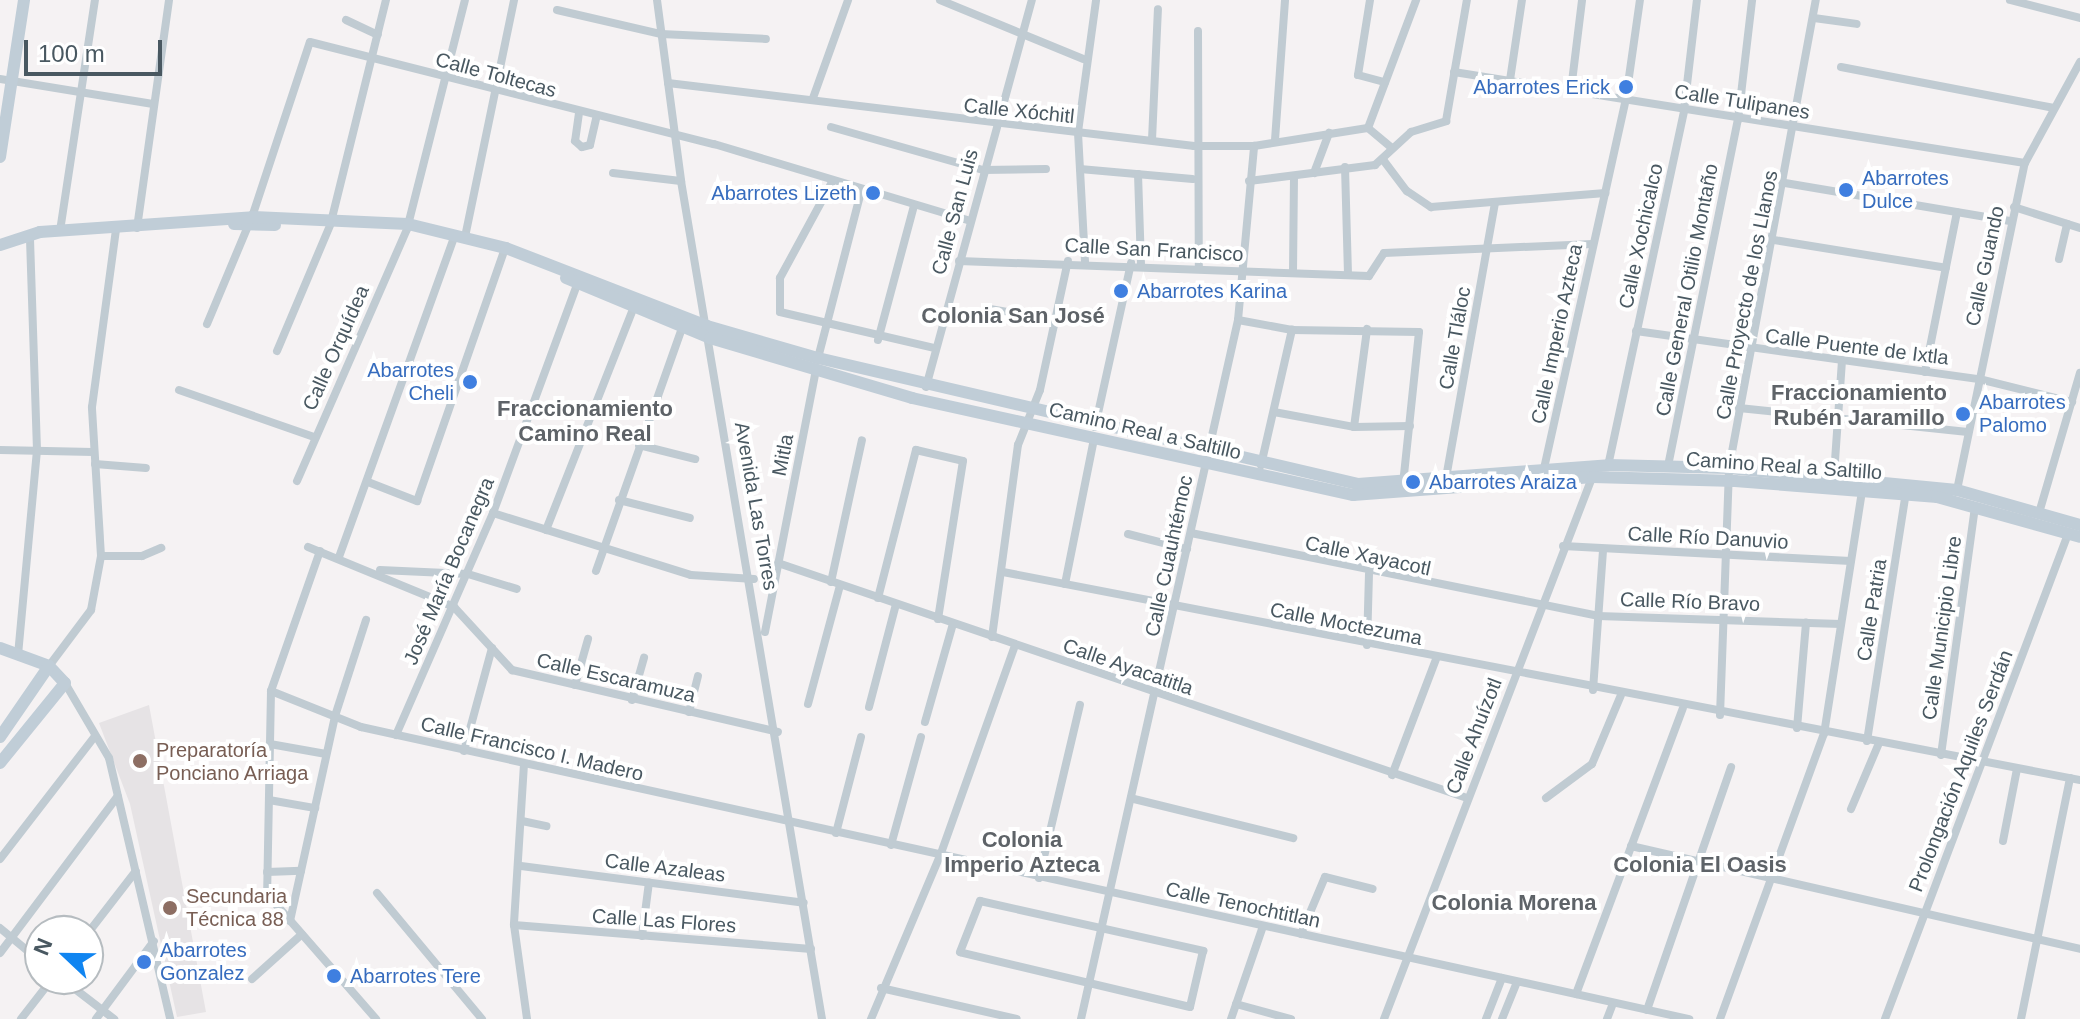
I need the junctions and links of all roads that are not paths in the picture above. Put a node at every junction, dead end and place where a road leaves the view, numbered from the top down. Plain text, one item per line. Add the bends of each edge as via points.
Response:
1 (24, 0) edge
2 (95, 0) edge
3 (169, 0) edge
4 (386, 0) edge
5 (465, 0) edge
6 (514, 0) edge
7 (657, 0) edge
8 (848, 0) edge
9 (940, 0) edge
10 (1032, 0) edge
11 (1096, 0) edge
12 (1285, 0) edge
13 (1370, 0) edge
14 (1402, 0) edge
15 (1467, 0) edge
16 (1522, 0) edge
17 (1582, 0) edge
18 (1640, 0) edge
19 (1697, 0) edge
20 (1752, 0) edge
21 (1816, 0) edge
22 (2010, 0) edge
23 (1415, 2) edge
24 (1158, 9) dead end
25 (557, 10) dead end
26 (1814, 18) junction
27 (2080, 18) edge
28 (346, 20) dead end
29 (1857, 24) dead end
30 (1198, 31) dead end
31 (661, 34) junction
32 (378, 35) junction
33 (1020, 35) junction
34 (766, 39) dead end
35 (372, 59) junction
36 (1083, 59) junction
37 (2080, 62) edge
38 (1841, 67) dead end
39 (1454, 72) junction
40 (447, 78) junction
41 (6, 80) edge
42 (1510, 80) junction
43 (1385, 82) junction
44 (668, 83) junction
45 (1571, 90) junction
46 (495, 91) junction
47 (81, 92) junction
48 (813, 98) junction
49 (1626, 98) junction
50 (153, 104) junction
51 (2054, 108) junction
52 (1684, 110) junction
53 (579, 113) junction
54 (596, 118) junction
55 (1738, 120) junction
56 (831, 127) dead end
57 (995, 127) junction
58 (1368, 128) junction
59 (1796, 128) junction
60 (1078, 132) junction
61 (1329, 133) junction
62 (674, 134) junction
63 (1152, 140) junction
64 (1275, 140) junction
65 (1194, 146) junction
66 (1254, 146) junction
67 (1392, 148) junction
68 (0, 157) edge
69 (1384, 161) junction
70 (2025, 163) junction
71 (1345, 167) junction
72 (1046, 169) dead end
73 (1080, 169) junction
74 (983, 170) junction
75 (613, 173) dead end
76 (1314, 173) junction
77 (1138, 174) junction
78 (1294, 178) junction
79 (1193, 179) junction
80 (681, 181) junction
81 (1249, 181) junction
82 (1785, 183) junction
83 (831, 184) junction
84 (861, 192) junction
85 (1605, 193) junction
86 (1495, 204) junction
87 (914, 206) junction
88 (2014, 207) junction
89 (1957, 212) junction
90 (332, 220) junction
91 (971, 221) junction
92 (2010, 221) junction
93 (250, 222) junction
94 (2067, 224) junction
95 (407, 226) junction
96 (2080, 228) edge
97 (137, 229) junction
98 (116, 230) junction
99 (60, 231) junction
100 (30, 235) junction
101 (459, 238) junction
102 (1774, 240) junction
103 (1593, 244) junction
104 (0, 245) edge
105 (1486, 253) junction
106 (503, 254) junction
107 (2059, 259) dead end
108 (959, 261) junction
109 (1068, 261) junction
110 (1085, 262) junction
111 (1136, 264) junction
112 (1199, 268) junction
113 (1946, 268) junction
114 (1245, 271) junction
115 (1293, 272) junction
116 (1348, 274) junction
117 (578, 282) junction
118 (634, 307) junction
119 (990, 309) dead end
120 (1056, 320) junction
121 (1238, 320) junction
122 (684, 322) junction
123 (207, 324) dead end
124 (826, 325) junction
125 (1367, 329) junction
126 (1292, 330) junction
127 (1636, 331) junction
128 (708, 332) junction
129 (878, 340) junction
130 (1692, 342) junction
131 (935, 348) junction
132 (1751, 350) junction
133 (277, 351) dead end
134 (1842, 362) junction
135 (817, 364) junction
136 (1925, 372) junction
137 (2080, 373) edge
138 (1979, 379) junction
139 (926, 388) junction
140 (179, 390) dead end
141 (2072, 402) junction
142 (1739, 408) junction
143 (1274, 412) junction
144 (1028, 418) junction
145 (1838, 418) junction
146 (1410, 426) junction
147 (1354, 427) junction
148 (1968, 432) junction
149 (1094, 433) junction
150 (314, 437) junction
151 (862, 440) dead end
152 (639, 445) junction
153 (0, 450) edge
154 (37, 450) junction
155 (93, 452) junction
156 (695, 459) dead end
157 (1206, 461) junction
158 (95, 464) junction
159 (1261, 465) junction
160 (1668, 466) junction
161 (146, 468) dead end
162 (1729, 468) junction
163 (1600, 471) junction
164 (1543, 475) junction
165 (1834, 475) junction
166 (1446, 478) junction
167 (297, 481) dead end
168 (1735, 481) junction
169 (368, 482) junction
170 (1402, 488) junction
171 (1907, 488) junction
172 (1862, 490) junction
173 (1957, 490) junction
174 (619, 500) junction
175 (1975, 506) junction
176 (493, 513) junction
177 (2039, 513) junction
178 (690, 518) dead end
179 (2080, 525) edge
180 (546, 530) junction
181 (1191, 533) junction
182 (1128, 534) dead end
183 (2074, 536) edge
184 (1563, 546) junction
185 (308, 547) dead end
186 (161, 548) dead end
187 (1187, 549) junction
188 (1603, 549) junction
189 (602, 550) junction
190 (320, 551) junction
191 (1730, 555) junction
192 (101, 556) junction
193 (339, 557) junction
194 (1851, 561) junction
195 (778, 563) junction
196 (375, 570) junction
197 (596, 571) dead end
198 (1003, 572) junction
199 (468, 574) junction
200 (1369, 574) junction
201 (754, 579) junction
202 (836, 583) junction
203 (1065, 584) junction
204 (517, 589) dead end
205 (878, 598) junction
206 (896, 604) junction
207 (1175, 606) junction
208 (454, 607) junction
209 (1540, 607) junction
210 (1598, 616) junction
211 (938, 619) junction
212 (1726, 619) junction
213 (366, 620) dead end
214 (1806, 622) junction
215 (953, 624) junction
216 (1841, 624) junction
217 (992, 637) junction
218 (588, 639) dead end
219 (763, 641) junction
220 (1015, 645) junction
221 (1367, 645) junction
222 (0, 648) edge
223 (492, 648) junction
224 (18, 655) junction
225 (644, 658) dead end
226 (1436, 659) junction
227 (49, 666) junction
228 (1514, 674) junction
229 (698, 676) dead end
230 (65, 683) junction
231 (575, 685) junction
232 (1593, 690) junction
233 (271, 691) junction
234 (1156, 694) junction
235 (1621, 695) junction
236 (632, 700) junction
237 (808, 704) dead end
238 (1080, 705) dead end
239 (869, 707) dead end
240 (1683, 708) junction
241 (689, 712) junction
242 (1720, 715) junction
243 (335, 716) junction
244 (16, 717) junction
245 (34, 719) junction
246 (925, 722) dead end
247 (1797, 728) junction
248 (778, 732) junction
249 (1824, 734) junction
250 (396, 735) junction
251 (95, 736) junction
252 (0, 737) edge
253 (861, 737) dead end
254 (921, 737) dead end
255 (1867, 741) junction
256 (1879, 743) junction
257 (270, 744) junction
258 (464, 751) junction
259 (326, 754) junction
260 (1941, 755) junction
261 (1982, 762) junction
262 (0, 763) edge
263 (524, 764) junction
264 (1731, 767) dead end
265 (2017, 769) junction
266 (1392, 775) junction
267 (2075, 779) edge
268 (118, 796) junction
269 (1467, 798) junction
270 (1546, 798) dead end
271 (1134, 799) junction
272 (269, 800) junction
273 (315, 808) junction
274 (1851, 809) dead end
275 (522, 821) junction
276 (790, 824) junction
277 (546, 826) dead end
278 (836, 833) junction
279 (1293, 838) dead end
280 (2003, 841) dead end
281 (891, 845) junction
282 (1631, 846) junction
283 (940, 856) junction
284 (0, 859) edge
285 (1699, 861) junction
286 (521, 866) junction
287 (136, 871) junction
288 (301, 871) junction
289 (267, 872) junction
290 (1039, 878) junction
291 (1773, 878) junction
292 (649, 882) junction
293 (1373, 889) dead end
294 (377, 893) dead end
295 (1114, 894) junction
296 (804, 903) junction
297 (1924, 913) junction
298 (102, 915) edge
299 (290, 921) junction
300 (514, 925) junction
301 (1263, 926) junction
302 (0, 928) edge
303 (1105, 928) junction
304 (302, 934) junction
305 (1301, 934) junction
306 (642, 936) junction
307 (12, 937) junction
308 (2039, 939) junction
309 (154, 941) junction
310 (24, 947) edge
311 (811, 949) junction
312 (2080, 949) edge
313 (0, 953) edge
314 (1407, 958) junction
315 (1502, 978) junction
316 (252, 979) dead end
317 (1517, 982) junction
318 (1090, 985) junction
319 (881, 988) junction
320 (1576, 994) junction
321 (40, 995) edge
322 (82, 995) edge
323 (1613, 1003) junction
324 (1236, 1004) junction
325 (1647, 1010) junction
326 (103, 1011) junction
327 (21, 1019) edge
328 (96, 1019) edge
329 (114, 1019) edge
330 (170, 1019) edge
331 (376, 1019) edge
332 (482, 1019) edge
333 (527, 1019) edge
334 (822, 1019) edge
335 (871, 1019) edge
336 (1017, 1019) edge
337 (1081, 1019) edge
338 (1231, 1019) edge
339 (1291, 1019) edge
340 (1384, 1019) edge
341 (1486, 1019) edge
342 (1502, 1019) edge
343 (1607, 1019) edge
344 (1689, 1019) edge
345 (1720, 1019) edge
346 (1885, 1019) edge
347 (2021, 1019) edge

1 - 41 street
2 - 47 street
3 - 50 street
4 - 32 street
5 - 40 street, Calle Orquídea
6 - 46 street
7 - 31 street, Avenida Las Torres
8 - 48 street
9 - 33 street
10 - 33 street, Calle San Luis
11 - 36 street
12 - 64 street
13 - 43 street via 1358,75
14 - 23 street
15 - 39 street
16 - 42 street
17 - 45 street
18 - 49 street, Calle Imperio Azteca
19 - 52 street, Calle Xochicalco
20 - 55 street, Calle General Otilio Montaño
21 - 26 street, Calle Proyecto de los Llanos
22 - 27 street
23 - 43 street
24 - 63 street
25 - 31 street
26 - 29 street
26 - 59 street, Calle Proyecto de los Llanos
28 - 32 street
30 - 65 street
31 - 34 street
31 - 44 street, Avenida Las Torres
32 - 35 street
33 - 36 street
33 - 57 street, Calle San Luis
35 - 40 street, Calle Toltecas
35 - 90 street
35 - 93 street, Calle Toltecas via 310,42
36 - 60 street
37 - 51 street, Calle Guando
38 - 51 street
39 - 42 street, Calle Tulipanes
39 - 67 street via 1446,121
40 - 46 street, Calle Toltecas
40 - 95 street, Calle Orquídea
41 - 47 street
41 - 68 street
42 - 45 street, Calle Tulipanes
43 - 58 street
44 - 48 street, Calle Xóchitl
44 - 62 street, Avenida Las Torres
45 - 49 street, Calle Tulipanes
46 - 53 street, Calle Toltecas
46 - 101 street
47 - 50 street
47 - 99 street
48 - 57 street, Calle Xóchitl
49 - 52 street, Calle Tulipanes
49 - 85 street, Calle Imperio Azteca
50 - 97 street
51 - 70 street, Calle Guando
52 - 55 street, Calle Tulipanes
52 - 127 street, Calle Xochicalco
53 - 54 street, Calle Toltecas
53 - 54 street via 575,141 590,145
54 - 62 street, Calle Toltecas
55 - 59 street, Calle Tulipanes
55 - 130 street, Calle General Otilio Montaño
56 - 74 street
57 - 60 street, Calle Xóchitl
57 - 74 street, Calle San Luis
58 - 61 street, Calle Xóchitl
58 - 67 street
59 - 70 street, Calle Tulipanes
59 - 82 street, Calle Proyecto de los Llanos
60 - 63 street, Calle Xóchitl
60 - 73 street
61 - 64 street, Calle Xóchitl
61 - 76 street
62 - 80 street, Avenida Las Torres
62 - 83 street, Calle Toltecas
63 - 65 street, Calle Xóchitl
64 - 66 street, Calle Xóchitl
65 - 66 street, Calle Xóchitl
65 - 79 street
66 - 81 street, Calle Cuauhtémoc
67 - 69 street
69 - 71 street
69 - 86 street via 1424,204
70 - 88 street, Calle Guando
71 - 76 street
71 - 116 street
72 - 74 street
73 - 77 street
73 - 110 street
74 - 91 street, Calle San Luis
75 - 80 street
76 - 78 street
77 - 79 street
77 - 111 street
78 - 81 street
78 - 115 street
79 - 112 street
80 - 128 street, Avenida Las Torres
81 - 114 street, Calle Cuauhtémoc
82 - 89 street
82 - 102 street, Calle Proyecto de los Llanos
83 - 84 street, Calle Toltecas
83 - 124 street via 780,278 780,312
84 - 87 street, Calle Toltecas
84 - 124 street, Mitla
85 - 86 street
85 - 103 street, Calle Imperio Azteca
86 - 105 street, Calle Tláloc
87 - 91 street, Calle Toltecas
87 - 129 street
88 - 92 street, Calle Guando
88 - 94 street
89 - 92 street
89 - 113 street
90 - 93 street, Camino Real a Saltillo
90 - 95 street, Camino Real a Saltillo
90 - 133 street
91 - 108 street, Calle San Luis
92 - 138 street, Calle Guando
93 - 97 street, Camino Real a Saltillo
93 - 123 street
94 - 96 street
94 - 107 street
95 - 101 street, Camino Real a Saltillo
95 - 150 street, Calle Orquídea
97 - 98 street, Camino Real a Saltillo
98 - 99 street, Camino Real a Saltillo
98 - 155 street
99 - 100 street, Camino Real a Saltillo
100 - 104 street, Camino Real a Saltillo
100 - 154 street
101 - 106 street, Camino Real a Saltillo
101 - 122 street, Camino Real a Saltillo
101 - 169 street
102 - 113 street
102 - 132 street, Calle Proyecto de los Llanos
103 - 105 street via 1534,242
103 - 164 street, Calle Imperio Azteca
105 - 116 street via 1384,253 1369,276
105 - 166 street, Calle Tláloc
106 - 117 street, Camino Real a Saltillo
106 - 169 street via 417,501
108 - 109 street, Calle San Francisco
108 - 131 street, Calle San Luis
109 - 110 street, Calle San Francisco
109 - 120 street
110 - 111 street, Calle San Francisco
111 - 112 street, Calle San Francisco
111 - 149 street
112 - 114 street, Calle San Francisco
113 - 136 street
114 - 115 street, Calle San Francisco
114 - 121 street, Calle Cuauhtémoc
115 - 116 street, Calle San Francisco
117 - 118 street, Camino Real a Saltillo
117 - 176 street, José María Bocanegra
118 - 122 street, Camino Real a Saltillo
118 - 180 street
119 - 120 street
120 - 144 street
121 - 126 street
121 - 157 street, Calle Cuauhtémoc
122 - 128 street, Camino Real a Saltillo
122 - 152 street
124 - 129 street
124 - 135 street, Mitla
125 - 126 street
125 - 146 street via 1419,332
125 - 147 street
126 - 143 street
127 - 130 street, Calle Puente de Ixtla
127 - 163 street, Calle Xochicalco
128 - 135 street, Camino Real a Saltillo
128 - 201 street, Avenida Las Torres
129 - 131 street
130 - 132 street, Calle Puente de Ixtla
130 - 160 street, Calle General Otilio Montaño
131 - 139 street, Calle San Luis
132 - 134 street, Calle Puente de Ixtla
132 - 142 street, Calle Proyecto de los Llanos
134 - 136 street, Calle Puente de Ixtla
134 - 145 street
135 - 139 street, Camino Real a Saltillo
135 - 144 street, Camino Real a Saltillo
135 - 195 street, Mitla
136 - 138 street, Calle Puente de Ixtla
137 - 141 street
138 - 141 street, Calle Puente de Ixtla
138 - 148 street, Calle Guando
139 - 144 street, Camino Real a Saltillo
140 - 150 street
141 - 177 street
142 - 145 street
142 - 162 street, Calle Proyecto de los Llanos
143 - 147 street
143 - 159 street
144 - 149 street, Camino Real a Saltillo
144 - 198 street
145 - 148 street
145 - 165 street
146 - 147 street
146 - 170 street
148 - 173 street, Calle Guando
149 - 157 street, Camino Real a Saltillo
149 - 203 street
150 - 167 street, Calle Orquídea
151 - 202 street
152 - 156 street
152 - 174 street
153 - 154 street
154 - 155 street
154 - 224 street
155 - 158 street
157 - 159 street, Camino Real a Saltillo
157 - 170 street, Camino Real a Saltillo via 1353,495
157 - 181 street, Calle Cuauhtémoc
158 - 161 street
158 - 192 street
159 - 170 street, Camino Real a Saltillo
160 - 162 street, Camino Real a Saltillo
160 - 163 street, Camino Real a Saltillo
162 - 165 street, Camino Real a Saltillo
162 - 168 street
163 - 164 street, Camino Real a Saltillo
163 - 168 street, Camino Real a Saltillo
163 - 184 street, Calle Ahuízotl
164 - 166 street, Camino Real a Saltillo
164 - 170 street, Camino Real a Saltillo
165 - 171 street, Camino Real a Saltillo
166 - 170 street, Camino Real a Saltillo
168 - 172 street, Camino Real a Saltillo
168 - 191 street
169 - 193 street
171 - 172 street, Camino Real a Saltillo
171 - 173 street, Camino Real a Saltillo
171 - 175 street, Camino Real a Saltillo
171 - 255 street, Calle Patria
172 - 194 street
173 - 177 street, Camino Real a Saltillo
174 - 178 street
174 - 189 street
175 - 183 street, Camino Real a Saltillo
175 - 260 street, Calle Municipio Libre
176 - 180 street
176 - 199 street, José María Bocanegra
177 - 179 street, Camino Real a Saltillo
180 - 189 street
181 - 187 street, Calle Cuauhtémoc
181 - 200 street, Calle Xayacotl
182 - 187 street
183 - 261 street, Prolongación Aquiles Serdán
184 - 188 street, Calle Río Danuvio
184 - 209 street, Calle Ahuízotl
185 - 190 street, Calle Escaramuza
186 - 192 street via 142,556
187 - 207 street, Calle Cuauhtémoc
188 - 191 street, Calle Río Danuvio
188 - 210 street
189 - 197 street
189 - 201 street via 691,575
190 - 193 street, Calle Escaramuza
190 - 233 street
191 - 194 street, Calle Río Danuvio
191 - 212 street
192 - 227 street via 91,610
193 - 196 street, Calle Escaramuza
194 - 216 street
195 - 202 street, Calle Ayacatitla
195 - 219 street, Mitla
196 - 199 street
196 - 208 street, Calle Escaramuza
198 - 203 street, Calle Moctezuma
198 - 217 street
199 - 204 street
199 - 208 street, José María Bocanegra
200 - 209 street, Calle Xayacotl
200 - 221 street
201 - 219 street, Avenida Las Torres
202 - 205 street, Calle Ayacatitla
202 - 237 street
203 - 207 street, Calle Moctezuma
205 - 206 street, Calle Ayacatitla
205 - 211 street via 916,450 963,461
206 - 211 street, Calle Ayacatitla
206 - 239 street
207 - 221 street, Calle Moctezuma
207 - 234 street, Calle Cuauhtémoc
208 - 223 street, Calle Escaramuza
208 - 250 street, José María Bocanegra
209 - 210 street, Calle Río Bravo
209 - 228 street, Calle Ahuízotl
210 - 212 street, Calle Río Bravo
210 - 232 street
211 - 215 street, Calle Ayacatitla
212 - 214 street, Calle Río Bravo
212 - 242 street
213 - 243 street
214 - 216 street, Calle Río Bravo
214 - 247 street
215 - 217 street, Calle Ayacatitla
215 - 246 street
216 - 249 street
217 - 220 street, Calle Ayacatitla
218 - 231 street
219 - 248 street, Avenida Las Torres
220 - 234 street, Calle Ayacatitla
220 - 283 street
221 - 226 street, Calle Moctezuma
222 - 224 street
223 - 231 street, Calle Escaramuza via 512,670
223 - 258 street
224 - 227 street
225 - 236 street
226 - 228 street, Calle Moctezuma
226 - 266 street
227 - 230 street
227 - 244 street
228 - 232 street, Calle Moctezuma
228 - 269 street, Calle Ahuízotl
229 - 241 street
230 - 245 street
230 - 251 street
231 - 236 street, Calle Escaramuza
232 - 235 street, Calle Moctezuma
233 - 243 street, Calle Francisco I. Madero
233 - 257 street
234 - 266 street, Calle Ayacatitla
234 - 271 street, Calle Cuauhtémoc
235 - 240 street, Calle Moctezuma
235 - 270 street via 1592,764
236 - 241 street, Calle Escaramuza
238 - 290 street
240 - 242 street, Calle Moctezuma
240 - 282 street
241 - 248 street, Calle Escaramuza
242 - 247 street, Calle Moctezuma
243 - 250 street, Calle Francisco I. Madero
243 - 259 street
244 - 245 street
244 - 252 street
245 - 262 street
247 - 249 street, Calle Moctezuma
248 - 276 street, Avenida Las Torres
249 - 255 street, Calle Moctezuma
249 - 291 street
250 - 258 street, Calle Francisco I. Madero
251 - 268 street
251 - 284 street
253 - 278 street
254 - 281 street
255 - 256 street, Calle Moctezuma
256 - 260 street, Calle Moctezuma
256 - 274 street
257 - 259 street
257 - 272 street
258 - 263 street, Calle Francisco I. Madero
259 - 273 street
260 - 261 street, Calle Moctezuma
261 - 265 street, Calle Moctezuma
261 - 297 street, Prolongación Aquiles Serdán
263 - 275 street
263 - 276 street, Calle Francisco I. Madero
264 - 285 street
265 - 267 street, Calle Moctezuma
265 - 280 street
266 - 269 street, Calle Ayacatitla
267 - 308 street
268 - 287 street
268 - 307 street
269 - 314 street, Calle Ahuízotl
271 - 279 street
271 - 295 street, Calle Cuauhtémoc
272 - 273 street
272 - 289 street
273 - 288 street
275 - 277 street
275 - 286 street
276 - 278 street, Calle Tenochtitlan
276 - 296 street, Avenida Las Torres
278 - 281 street, Calle Tenochtitlan
281 - 283 street, Calle Tenochtitlan
282 - 285 street
282 - 320 street
283 - 290 street, Calle Tenochtitlan
283 - 319 street
285 - 291 street
285 - 325 street
286 - 292 street, Calle Azaleas
286 - 300 street
287 - 298 street
287 - 309 street
288 - 289 street
288 - 299 street
289 - 299 street via 267,894
290 - 295 street, Calle Tenochtitlan
291 - 297 street
291 - 345 street
292 - 296 street, Calle Azaleas
292 - 306 street
293 - 305 street via 1325,877
294 - 332 street
295 - 301 street, Calle Tenochtitlan
295 - 303 street, Calle Cuauhtémoc
296 - 311 street, Avenida Las Torres
297 - 308 street
297 - 346 street, Prolongación Aquiles Serdán
299 - 304 street
300 - 306 street, Calle Las Flores
300 - 333 street
301 - 305 street, Calle Tenochtitlan
301 - 324 street
302 - 307 street
303 - 318 street, Calle Cuauhtémoc
303 - 318 street via 1203,951 1190,1007
303 - 318 street via 980,901 960,952
304 - 316 street
304 - 331 street
305 - 314 street, Calle Tenochtitlan
306 - 311 street, Calle Las Flores
307 - 310 street
307 - 313 street
308 - 312 street
308 - 347 street
309 - 326 street
309 - 330 street
311 - 334 street, Avenida Las Torres
314 - 315 street, Calle Tenochtitlan
314 - 340 street, Calle Ahuízotl
315 - 317 street, Calle Tenochtitlan
315 - 341 street
317 - 320 street, Calle Tenochtitlan
317 - 342 street
318 - 337 street, Calle Cuauhtémoc
319 - 335 street
319 - 336 street
320 - 323 street, Calle Tenochtitlan
321 - 327 street
322 - 326 street
323 - 325 street, Calle Tenochtitlan
323 - 343 street
324 - 338 street
324 - 339 street
325 - 344 street, Calle Tenochtitlan
326 - 328 street
326 - 329 street

